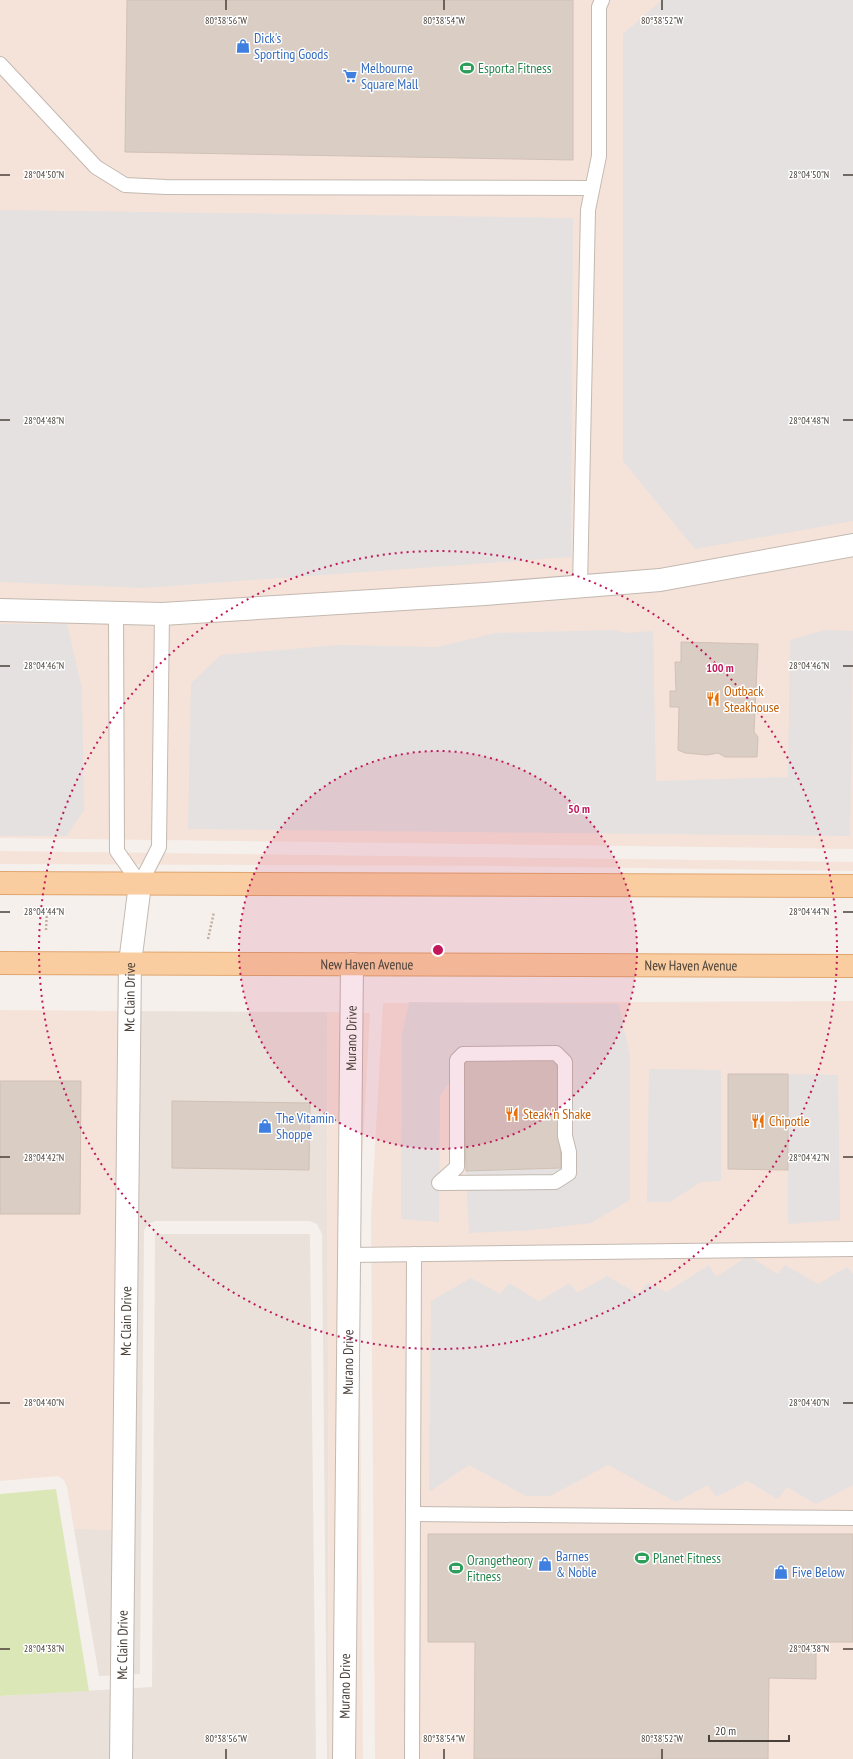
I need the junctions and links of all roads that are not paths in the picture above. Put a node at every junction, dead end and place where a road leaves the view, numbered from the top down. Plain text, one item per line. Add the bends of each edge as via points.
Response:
1 (602, 0) edge
2 (0, 64) edge
3 (592, 188) junction
4 (853, 545) edge
5 (580, 587) junction
6 (0, 610) edge
7 (116, 613) junction
8 (162, 614) junction
9 (0, 884) edge
10 (140, 884) junction
11 (853, 886) edge
12 (0, 963) edge
13 (130, 963) junction
14 (352, 964) junction
15 (853, 966) edge
16 (440, 1183) joint
17 (853, 1249) edge
18 (414, 1254) junction
19 (349, 1255) junction
20 (413, 1514) junction
21 (853, 1518) edge
22 (121, 1759) edge
23 (344, 1759) edge
24 (412, 1759) edge

1 - 3 lane via 599,156
2 - 3 lane via 96,167 125,185
3 - 5 lane via 588,210
4 - 5 street via 660,580
5 - 8 street
6 - 7 street
7 - 8 street
7 - 10 lane via 117,851
8 - 10 lane via 159,848
9 - 10 main road
10 - 11 main road
10 - 13 street, Mc Clain Drive
12 - 13 main road, New Haven Avenue
13 - 14 main road, New Haven Avenue
13 - 22 street, Mc Clain Drive
14 - 15 main road, New Haven Avenue
14 - 19 street, Murano Drive
16 - 16 lane via 555,1182 569,1173 569,1152 565,1136 565,1062 556,1053 463,1054 457,1060 457,1167
17 - 18 lane
18 - 19 lane
18 - 20 lane
19 - 23 street, Murano Drive
20 - 21 lane
20 - 24 lane

